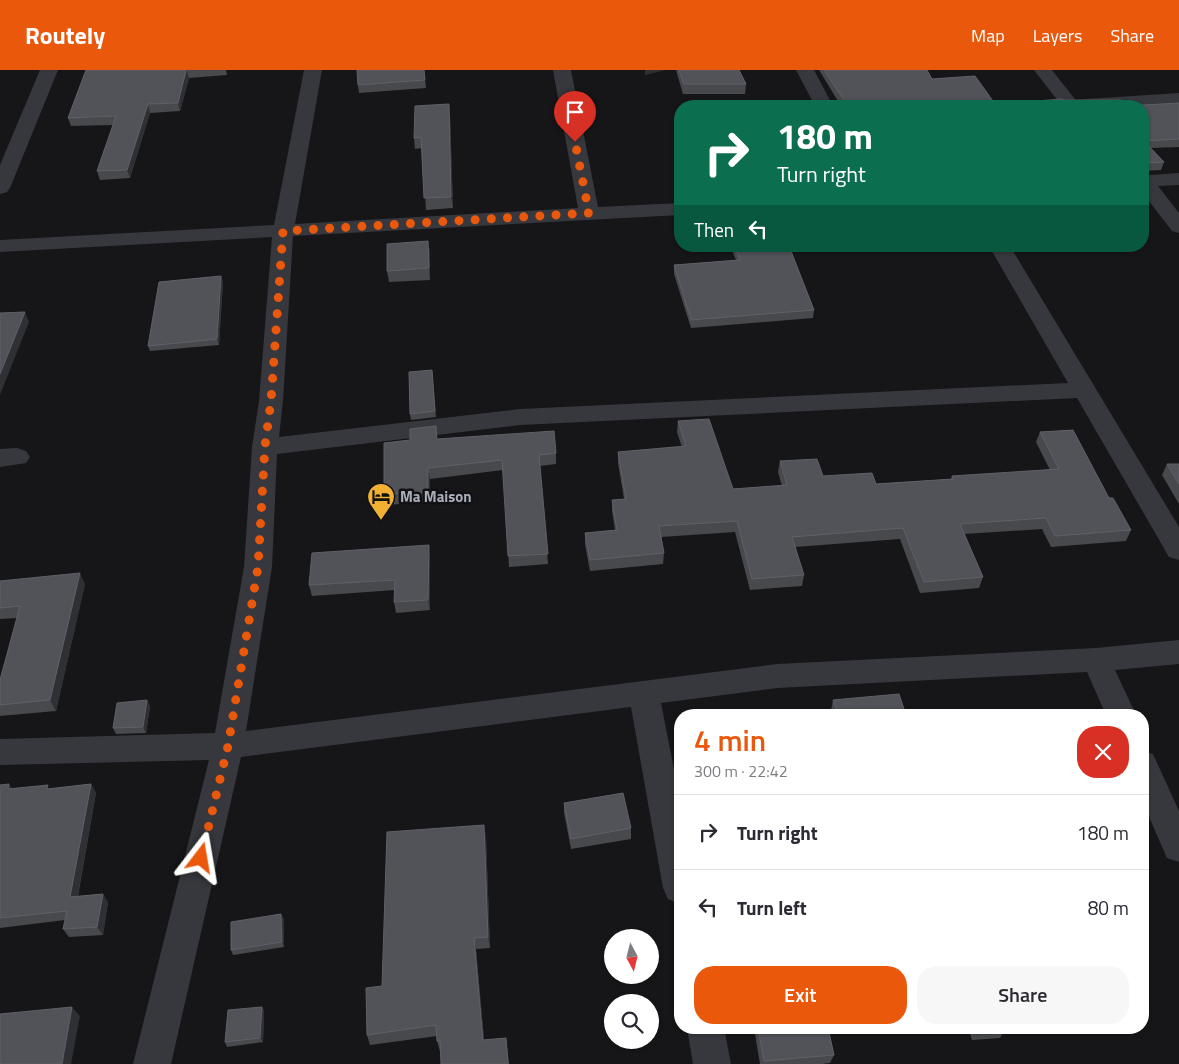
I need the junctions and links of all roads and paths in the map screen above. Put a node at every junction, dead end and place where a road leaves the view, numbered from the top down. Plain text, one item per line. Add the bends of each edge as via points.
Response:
1 (49, 70) edge
2 (313, 70) edge
3 (562, 70) edge
4 (805, 70) edge
5 (1043, 70) edge
6 (1179, 98) edge
7 (821, 100) edge
8 (1066, 100) edge
9 (1149, 100) edge
10 (1179, 179) edge
11 (1149, 180) edge
12 (0, 188) edge
13 (1149, 188) edge
14 (674, 209) edge
15 (589, 213) junction
16 (1179, 227) edge
17 (283, 231) junction
18 (0, 246) edge
19 (1002, 252) edge
20 (1083, 390) junction
21 (265, 446) junction
22 (1179, 550) edge
23 (1179, 652) edge
24 (1096, 660) junction
25 (644, 693) junction
26 (1118, 709) edge
27 (228, 746) junction
28 (0, 752) edge
29 (1149, 780) edge
30 (1179, 846) edge
31 (674, 856) edge
32 (707, 1034) edge
33 (152, 1064) edge
34 (712, 1064) edge

1 - 12 street
2 - 17 street
3 - 15 street
4 - 7 street
5 - 8 street
6 - 9 street
10 - 11 street
13 - 16 street
14 - 15 street
15 - 17 street
17 - 18 street
17 - 21 street
19 - 20 street
20 - 21 street via 520,417
20 - 22 street
21 - 27 street via 258,567
23 - 24 street
24 - 25 street via 787,676
24 - 26 street
25 - 27 street
25 - 31 street
27 - 28 street
27 - 33 street
29 - 30 street
32 - 34 street

